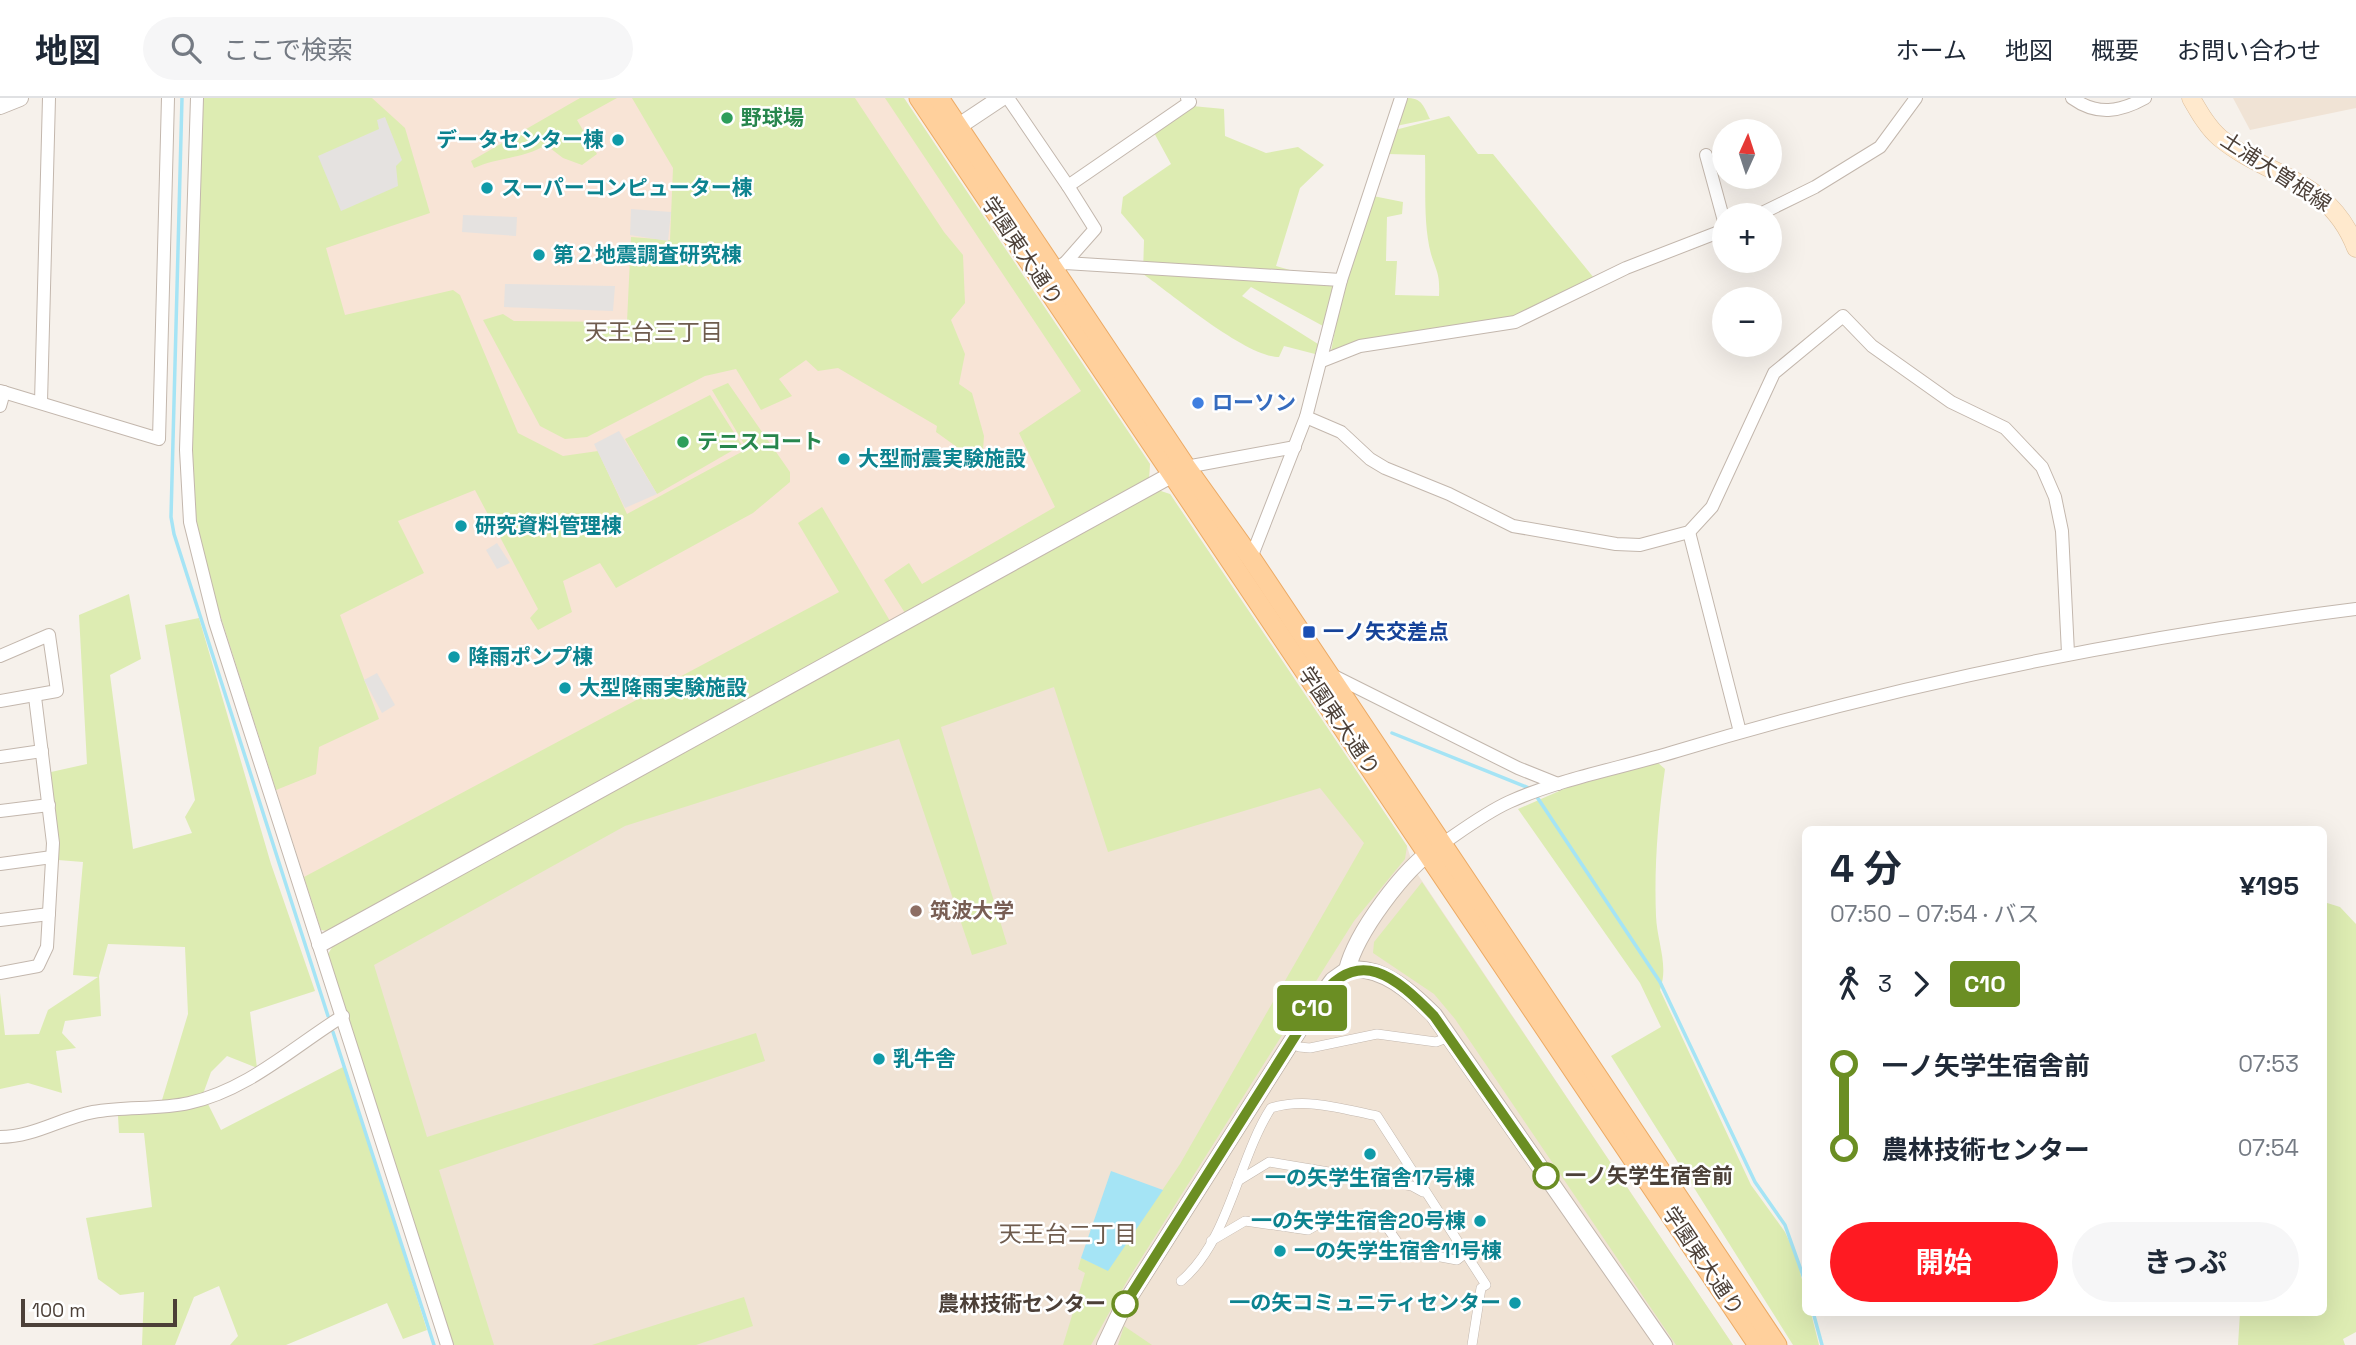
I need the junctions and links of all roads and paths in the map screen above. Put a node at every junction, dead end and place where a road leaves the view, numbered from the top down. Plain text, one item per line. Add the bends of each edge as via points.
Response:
1 (20, 98) edge
2 (49, 98) edge
3 (168, 98) edge
4 (197, 98) edge
5 (919, 98) edge
6 (939, 98) edge
7 (1001, 98) edge
8 (1008, 98) edge
9 (1187, 98) edge
10 (1401, 98) edge
11 (1916, 98) edge
12 (2072, 98) edge
13 (2145, 98) edge
14 (2197, 100) edge
15 (0, 106) edge
16 (951, 131) junction
17 (1706, 155) dead end
18 (1068, 186) junction
19 (1719, 203) edge
20 (1782, 203) edge
21 (1712, 234) edge
22 (2356, 247) edge
23 (1059, 266) junction
24 (1341, 280) junction
25 (1322, 361) junction
26 (2, 392) edge
27 (41, 402) junction
28 (0, 406) edge
29 (1306, 417) junction
30 (1295, 447) junction
31 (1179, 470) junction
32 (1689, 533) junction
33 (1251, 558) junction
34 (2356, 609) edge
35 (2068, 653) junction
36 (0, 656) edge
37 (1325, 672) junction
38 (35, 697) junction
39 (0, 701) edge
40 (1740, 732) junction
41 (42, 751) junction
42 (0, 757) edge
43 (1558, 784) junction
44 (49, 805) junction
45 (0, 811) edge
46 (1435, 848) junction
47 (52, 857) junction
48 (0, 864) edge
49 (49, 914) junction
50 (0, 920) edge
51 (320, 944) junction
52 (1347, 971) junction
53 (0, 972) edge
54 (343, 1016) junction
55 (1449, 1037) junction
56 (1299, 1047) dead end
57 (0, 1137) edge
58 (1238, 1181) junction
59 (1423, 1192) junction
60 (1211, 1241) junction
61 (1466, 1254) junction
62 (1181, 1281) dead end
63 (447, 1345) edge
64 (1105, 1345) edge
65 (1472, 1345) edge
66 (1664, 1345) edge
67 (1758, 1345) edge
68 (1777, 1345) edge

1 - 15 street
2 - 27 street
3 - 27 street via 159,439
4 - 51 street via 186,450 190,522 215,622
5 - 16 main road, 学園東大通り
6 - 16 main road, 学園東大通り
7 - 16 street
8 - 18 street
9 - 18 street via 1190,102
10 - 24 street
11 - 20 street via 1880,147
12 - 13 street via 2091,108 2115,111
14 - 22 main road, 土浦大曽根線 via 2218,136 2329,203
16 - 23 main road, 学園東大通り
16 - 31 main road, 学園東大通り
17 - 19 street
18 - 23 street via 1095,229
21 - 25 street via 1626,268 1515,322 1360,346
23 - 24 street
23 - 31 main road, 学園東大通り
24 - 25 street
25 - 29 street
26 - 27 street
26 - 28 street
29 - 30 street
29 - 32 street via 1341,432 1385,468 1513,526 1640,545
30 - 31 street
30 - 33 street
31 - 33 main road, 学園東大通り
31 - 46 main road, 学園東大通り
31 - 51 street
32 - 35 street via 1712,507 1774,373 1843,316 1872,346 1951,402 2005,428 2042,467 2062,531
32 - 40 street
33 - 37 main road, 学園東大通り
34 - 35 street via 2217,626
35 - 40 street
36 - 38 street via 49,635 57,691
37 - 43 street
37 - 46 main road, 学園東大通り
38 - 39 street
38 - 41 street
40 - 43 street
41 - 42 street
41 - 44 street
43 - 46 street via 1511,802
44 - 45 street
44 - 47 street
46 - 52 street via 1362,933
46 - 67 main road, 学園東大通り
46 - 68 main road, 学園東大通り
47 - 48 street
47 - 49 street
49 - 50 street
49 - 53 street via 47,947 37,966
51 - 54 street
52 - 55 street via 1384,975 1418,1000
52 - 64 street via 1333,980 1318,1000 1123,1307
54 - 57 street via 249,1081 190,1103 91,1112 41,1131
54 - 63 street
55 - 56 street via 1436,1042 1377,1034
55 - 66 street
58 - 59 street via 1269,1162 1412,1186
58 - 59 street via 1256,1131 1271,1108 1308,1102 1377,1116
58 - 60 street
59 - 61 street
60 - 61 street via 1245,1222 1307,1230 1334,1216 1386,1226 1404,1250 1457,1260
60 - 62 street via 1197,1268
61 - 65 street via 1486,1285 1481,1288

